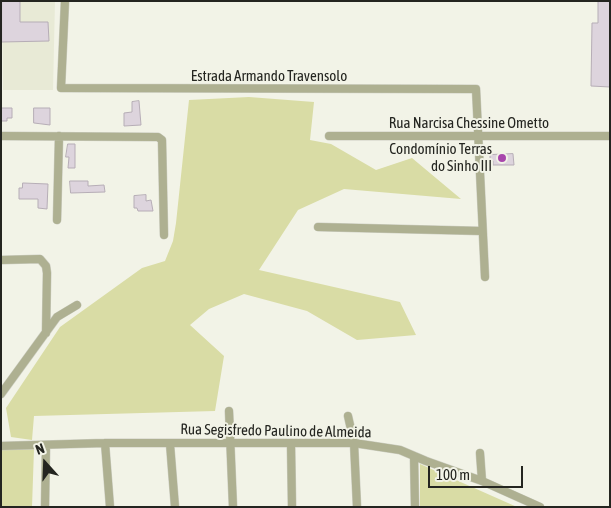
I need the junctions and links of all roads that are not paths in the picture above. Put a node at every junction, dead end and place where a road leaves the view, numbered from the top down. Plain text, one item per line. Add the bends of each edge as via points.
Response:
1 (65, 1) edge
2 (1, 136) edge
3 (59, 136) junction
4 (329, 136) dead end
5 (610, 136) edge
6 (478, 137) junction
7 (57, 220) dead end
8 (318, 227) dead end
9 (482, 231) junction
10 (164, 235) dead end
11 (1, 260) edge
12 (485, 277) dead end
13 (78, 305) dead end
14 (46, 333) junction
15 (3, 389) edge
16 (229, 411) dead end
17 (348, 416) dead end
18 (105, 443) junction
19 (354, 443) junction
20 (170, 444) junction
21 (230, 444) junction
22 (291, 444) junction
23 (46, 445) junction
24 (1, 446) edge
25 (480, 453) dead end
26 (414, 456) junction
27 (482, 481) junction
28 (45, 507) edge
29 (110, 507) edge
30 (174, 507) edge
31 (233, 507) edge
32 (292, 507) edge
33 (357, 507) edge
34 (415, 507) edge
35 (540, 507) edge

1 - 6 street, Estrada Armando Travensolo via 61,88 476,89
2 - 3 street
3 - 7 street
3 - 10 street via 158,137 162,140
4 - 6 street, Rua Narcisa Chessine Ometto
5 - 6 street, Rua Narcisa Chessine Ometto
6 - 9 street
8 - 9 street
9 - 12 street
11 - 14 street via 40,259 46,266
13 - 14 street via 57,317
14 - 15 street
16 - 21 street
17 - 19 street
18 - 20 street, Rua Segisfredo Paulino de Almeida
18 - 23 street, Rua Segisfredo Paulino de Almeida
18 - 29 street
19 - 22 street, Rua Segisfredo Paulino de Almeida
19 - 26 street, Rua Segisfredo Paulino de Almeida via 400,450
19 - 33 street
20 - 21 street, Rua Segisfredo Paulino de Almeida
20 - 30 street
21 - 22 street, Rua Segisfredo Paulino de Almeida
21 - 31 street
22 - 32 street
23 - 24 street, Rua Segisfredo Paulino de Almeida
23 - 28 street
25 - 27 street
26 - 27 street, Rua Segisfredo Paulino de Almeida
26 - 34 street
27 - 35 street, Rua Segisfredo Paulino de Almeida

